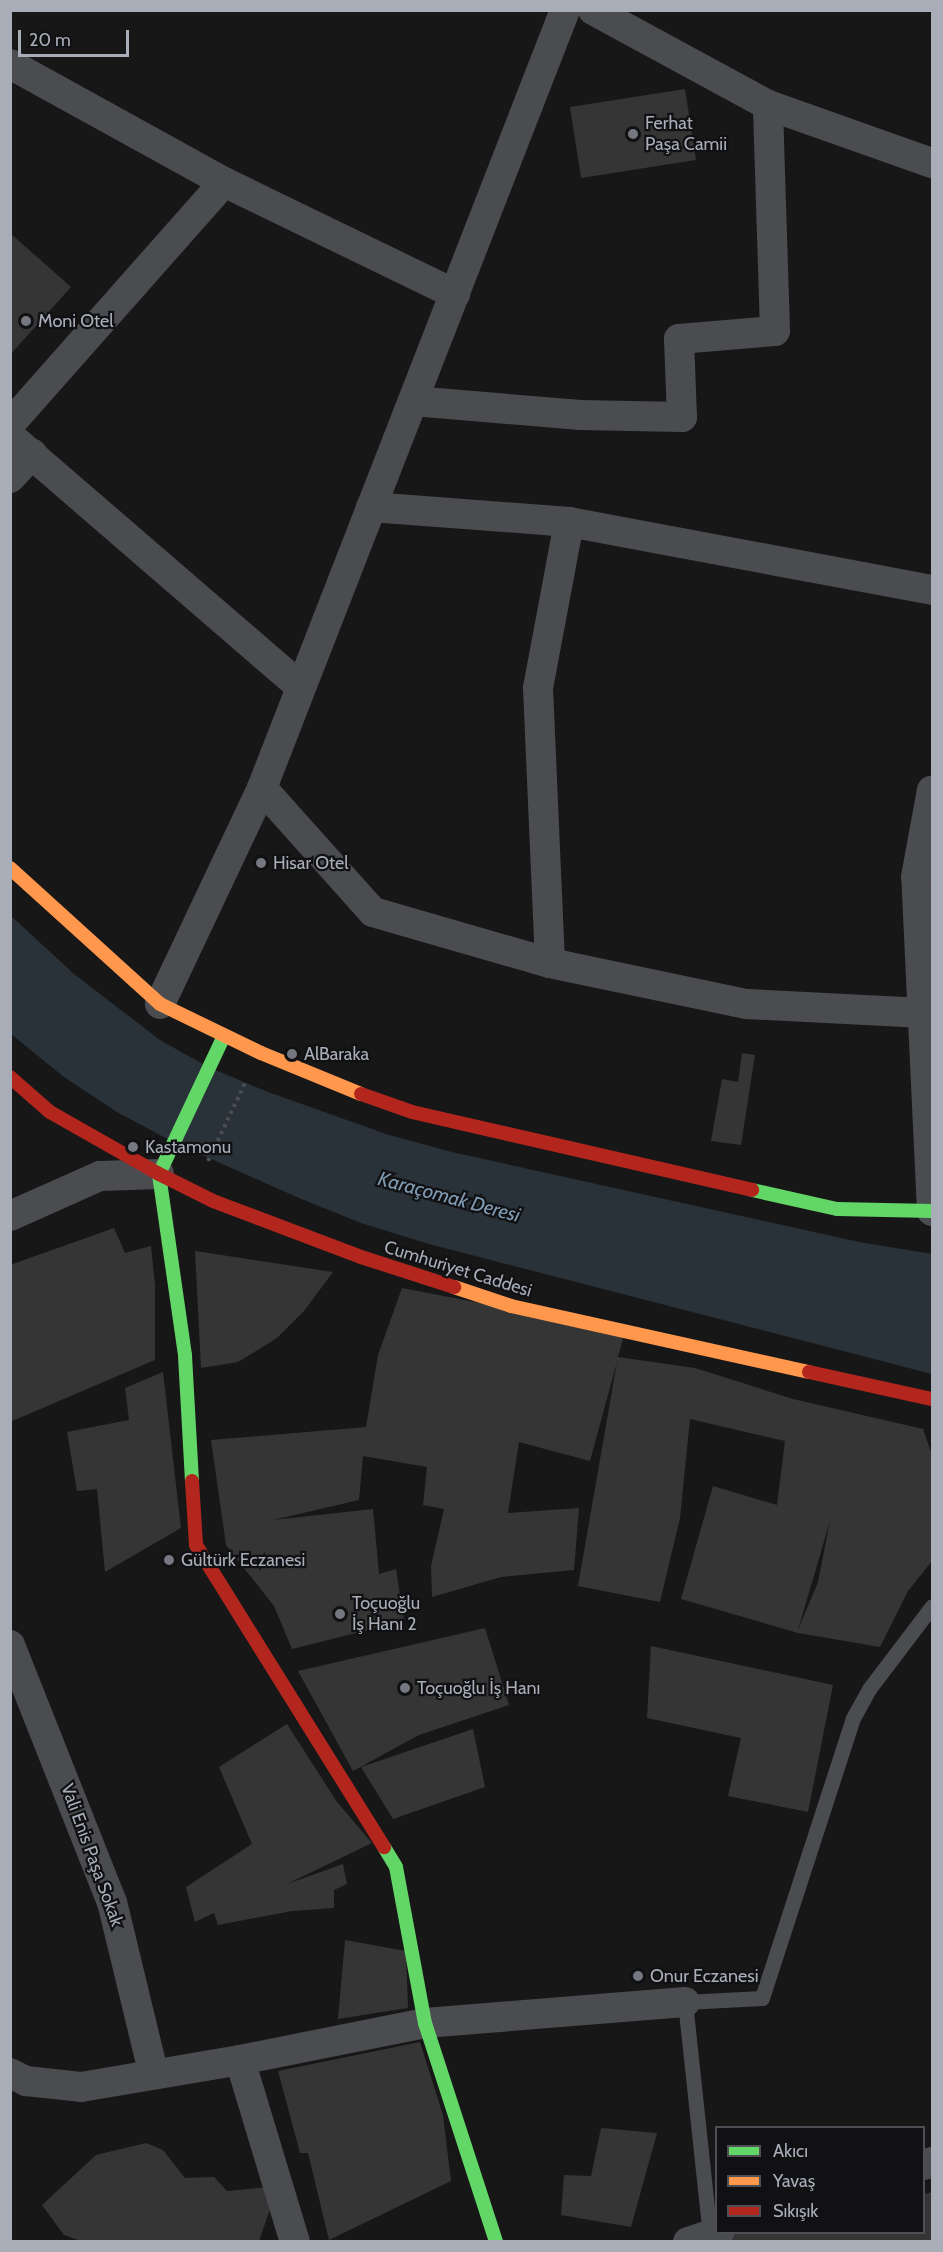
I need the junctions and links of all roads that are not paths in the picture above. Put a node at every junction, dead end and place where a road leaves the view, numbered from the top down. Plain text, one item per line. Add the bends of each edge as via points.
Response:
1 (565, 10) edge
2 (593, 10) edge
3 (10, 64) edge
4 (768, 105) junction
5 (933, 163) edge
6 (224, 182) junction
7 (455, 294) junction
8 (413, 401) junction
9 (10, 424) edge
10 (21, 445) edge
11 (10, 478) edge
12 (371, 507) junction
13 (569, 522) junction
14 (933, 590) edge
15 (301, 687) junction
16 (262, 788) junction
17 (933, 790) edge
18 (10, 868) edge
19 (550, 963) junction
20 (160, 1004) junction
21 (924, 1013) junction
22 (224, 1036) junction
23 (10, 1077) edge
24 (159, 1174) junction
25 (932, 1211) edge
26 (10, 1216) edge
27 (933, 1399) edge
28 (933, 1606) edge
29 (10, 1645) edge
30 (685, 2002) junction
31 (425, 2023) junction
32 (240, 2060) junction
33 (153, 2072) junction
34 (10, 2073) edge
35 (707, 2238) edge
36 (295, 2241) edge
37 (496, 2241) edge

1 - 7 street
2 - 4 street
3 - 6 street
4 - 5 street
4 - 8 street via 775,331 679,339 682,417 580,415
6 - 7 street
6 - 9 street
7 - 8 street
8 - 12 street
10 - 11 street
10 - 15 street
12 - 13 street
12 - 15 street
13 - 14 street
13 - 19 street via 538,688
15 - 16 street
16 - 19 street via 373,912
16 - 20 street
17 - 21 street via 916,877
18 - 20 main road
19 - 21 street via 747,1004
20 - 22 main road
21 - 25 street
22 - 24 main road
22 - 25 main road via 412,1112 837,1209
23 - 24 main road, Cumhuriyet Caddesi via 50,1112
24 - 26 street via 100,1176
24 - 27 main road, Cumhuriyet Caddesi via 213,1201 360,1257 511,1306
24 - 31 main road via 185,1355 196,1545 396,1867
28 - 30 lane via 869,1689 853,1718 762,1998
29 - 33 street, Vali Enis Paşa Sokak via 112,1902
30 - 31 street
30 - 35 lane
31 - 32 street
31 - 37 main road
32 - 33 street
32 - 36 street
33 - 34 street via 81,2086 26,2080

